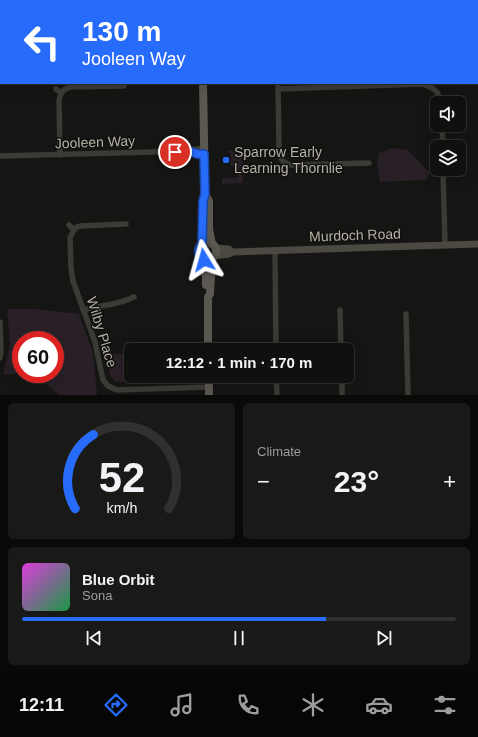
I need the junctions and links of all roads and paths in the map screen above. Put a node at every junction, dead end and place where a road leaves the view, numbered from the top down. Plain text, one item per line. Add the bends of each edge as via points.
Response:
1 (203, 84) edge
2 (124, 86) dead end
3 (278, 86) edge
4 (439, 96) edge
5 (204, 151) junction
6 (60, 155) junction
7 (0, 156) edge
8 (369, 163) dead end
9 (443, 176) edge
10 (205, 194) junction
11 (126, 224) dead end
12 (69, 225) dead end
13 (74, 230) junction
14 (202, 244) junction
15 (478, 244) edge
16 (445, 245) junction
17 (275, 251) junction
18 (214, 252) junction
19 (203, 259) junction
20 (134, 297) dead end
21 (208, 297) junction
22 (84, 310) junction
23 (340, 310) dead end
24 (406, 314) dead end
25 (0, 322) edge
26 (208, 343) edge
27 (276, 343) edge
28 (341, 343) edge
29 (0, 358) edge
30 (276, 383) edge
31 (342, 383) edge
32 (209, 391) edge
33 (277, 395) edge
34 (342, 395) edge
35 (408, 395) edge

1 - 5 main road
2 - 6 street via 71,87 58,91
3 - 4 street via 422,84 432,87
3 - 8 street via 280,157 284,162 291,165
5 - 6 street, Jooleen Way via 197,154 190,151
5 - 10 main road
6 - 7 street, Jooleen Way
9 - 16 street
10 - 14 main road
10 - 18 main road via 209,201 209,228
11 - 13 street via 85,225
12 - 13 street
13 - 22 street, Wilby Place via 70,238 71,268
14 - 18 main road via 207,243
14 - 19 main road via 198,252
15 - 16 main road, Murdoch Road
16 - 17 main road, Murdoch Road
17 - 18 main road, Murdoch Road via 232,252 229,249
17 - 27 street
18 - 19 main road via 207,260
18 - 21 main road
19 - 21 main road
20 - 22 street
21 - 26 main road
22 - 32 street, Wilby Place via 97,348 103,380 108,386 117,390
23 - 28 street
24 - 35 street
25 - 29 street
30 - 33 street
31 - 34 street

